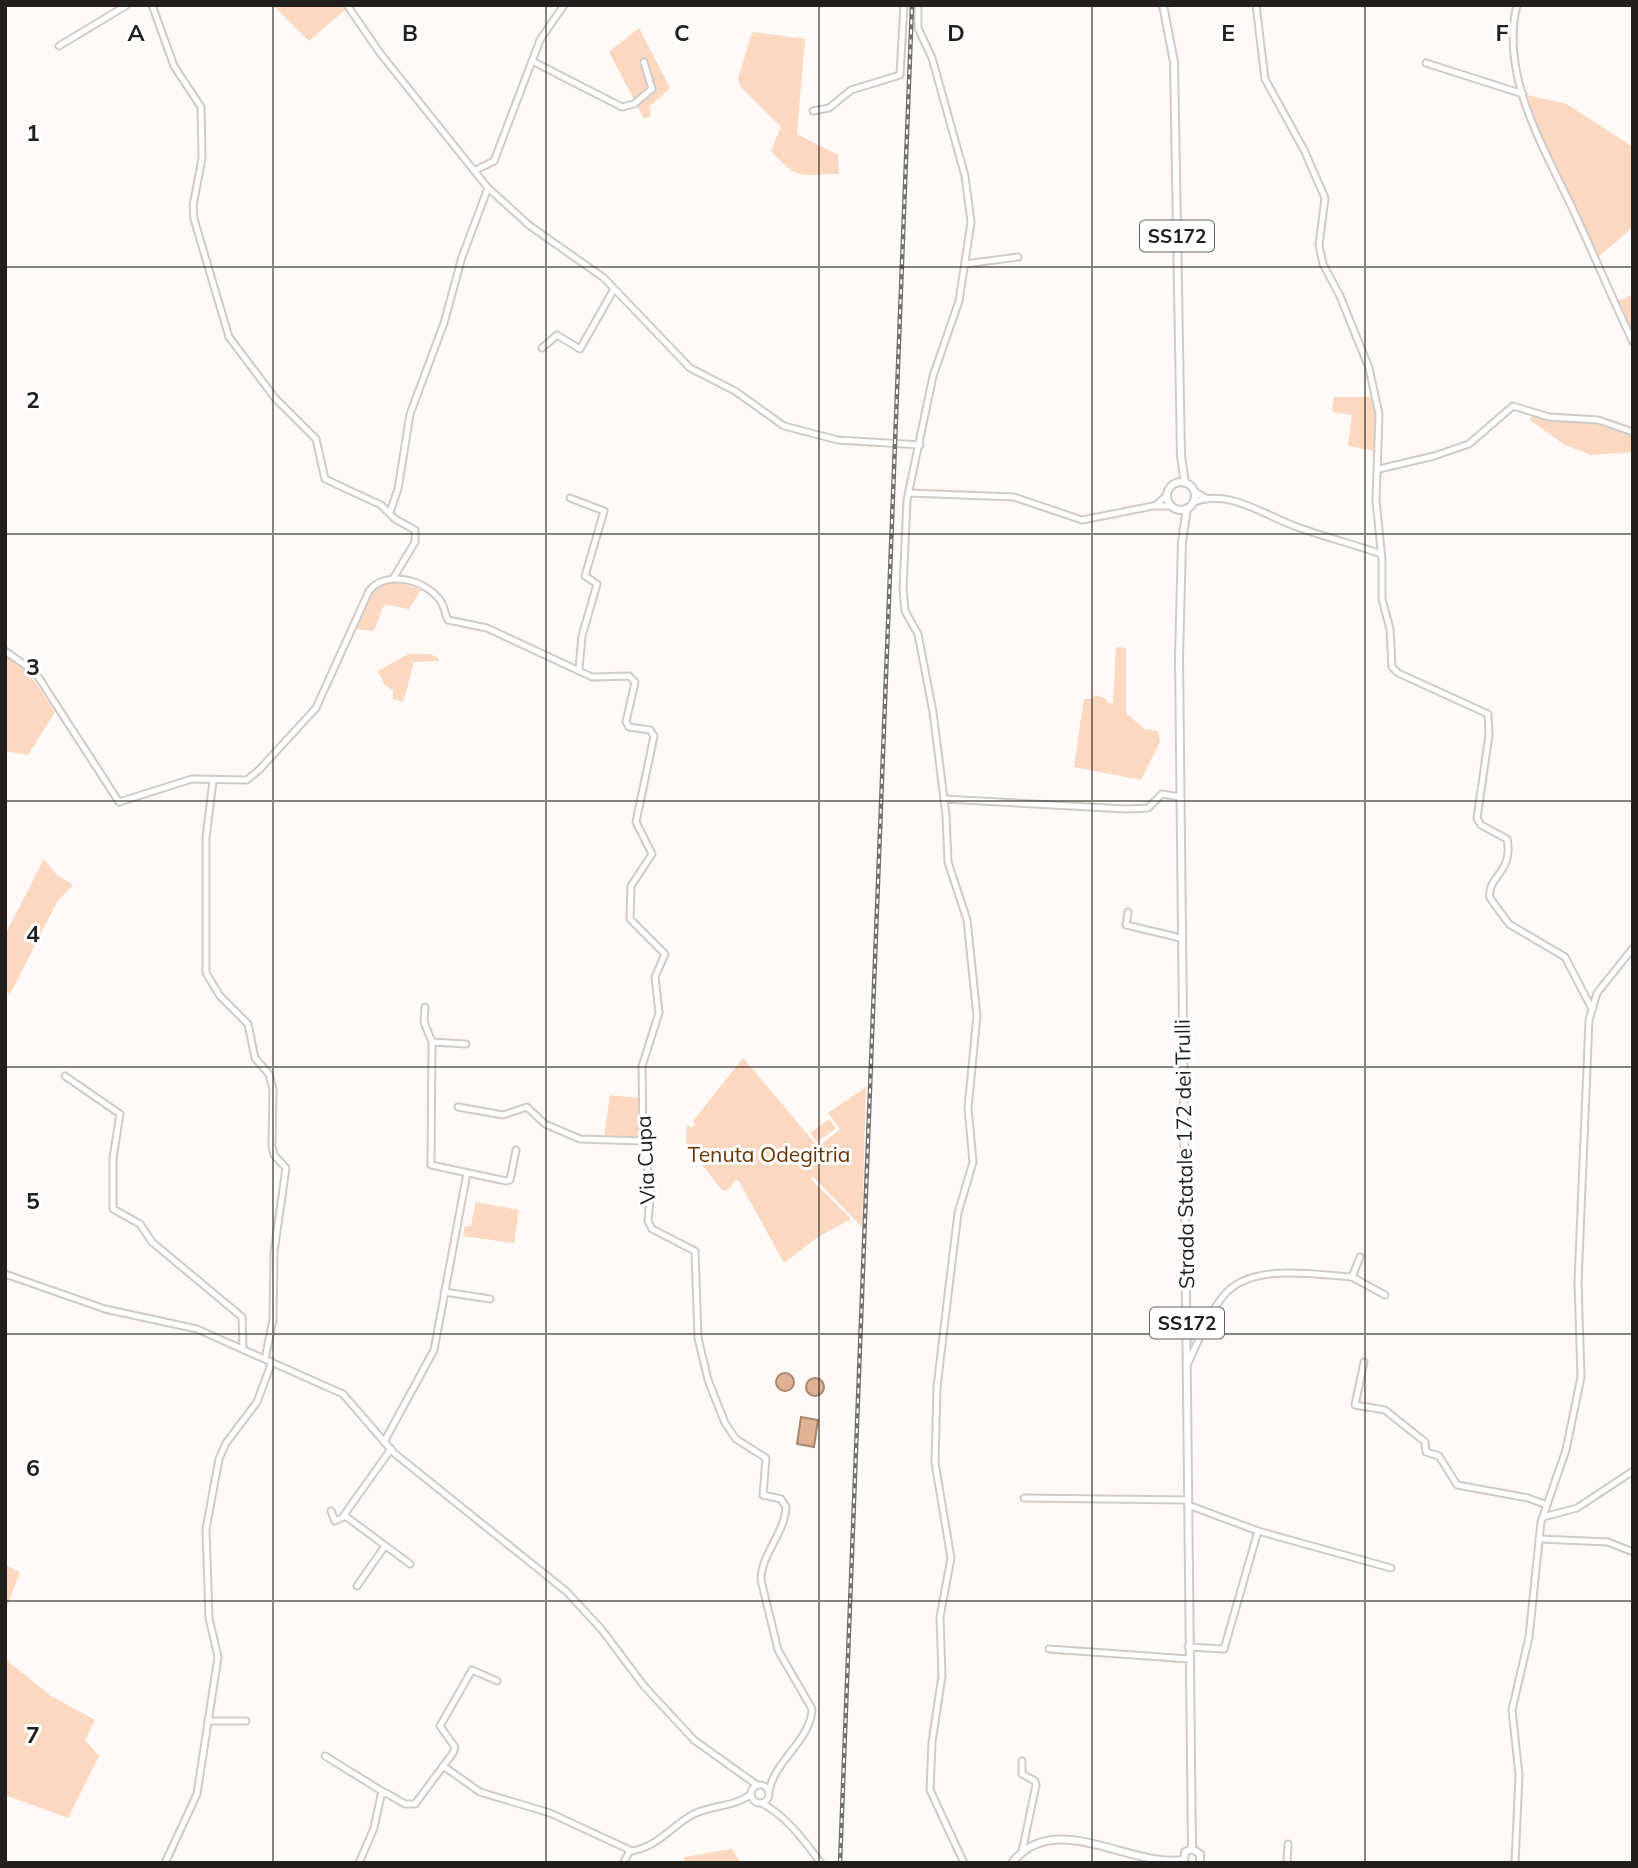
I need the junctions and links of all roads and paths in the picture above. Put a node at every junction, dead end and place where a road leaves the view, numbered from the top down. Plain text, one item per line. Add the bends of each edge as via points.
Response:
1 (127, 5) edge
2 (152, 5) edge
3 (347, 5) edge
4 (564, 5) edge
5 (904, 5) edge
6 (918, 5) edge
7 (1163, 5) edge
8 (1256, 5) edge
9 (1517, 5) edge
10 (59, 46) dead end
11 (532, 61) junction
12 (644, 62) dead end
13 (1426, 63) dead end
14 (1523, 94) junction
15 (813, 111) dead end
16 (476, 170) junction
17 (488, 188) junction
18 (1018, 257) dead end
19 (965, 264) junction
20 (614, 289) junction
21 (1633, 342) edge
22 (542, 348) dead end
23 (1633, 432) edge
24 (920, 445) junction
25 (1181, 469) junction
26 (1379, 469) junction
27 (1176, 483) junction
28 (1185, 483) junction
29 (1194, 491) junction
30 (909, 493) junction
31 (1167, 495) junction
32 (570, 498) dead end
33 (1213, 500) junction
34 (1153, 506) junction
35 (1190, 506) junction
36 (1174, 507) junction
37 (390, 512) junction
38 (1182, 542) junction
39 (1381, 554) junction
40 (394, 578) junction
41 (5, 651) edge
42 (579, 669) junction
43 (213, 781) junction
44 (1180, 797) junction
45 (944, 799) junction
46 (1128, 912) dead end
47 (1181, 938) junction
48 (1633, 948) edge
49 (1630, 958) edge
50 (425, 1007) dead end
51 (1591, 1007) junction
52 (432, 1042) junction
53 (466, 1044) dead end
54 (65, 1076) dead end
55 (458, 1107) dead end
56 (643, 1141) junction
57 (516, 1150) dead end
58 (467, 1174) junction
59 (1360, 1257) dead end
60 (5, 1274) edge
61 (1352, 1277) junction
62 (444, 1292) junction
63 (1385, 1295) dead end
64 (490, 1299) dead end
65 (243, 1348) junction
66 (269, 1360) junction
67 (1364, 1362) dead end
68 (1188, 1363) junction
69 (384, 1442) junction
70 (391, 1449) junction
71 (1633, 1471) edge
72 (1024, 1498) dead end
73 (1188, 1502) junction
74 (1547, 1505) junction
75 (331, 1511) dead end
76 (344, 1517) junction
77 (1543, 1517) junction
78 (1258, 1531) junction
79 (1539, 1539) junction
80 (385, 1546) junction
81 (1633, 1552) edge
82 (410, 1564) dead end
83 (1391, 1569) dead end
84 (357, 1586) dead end
85 (1188, 1647) junction
86 (1049, 1649) dead end
87 (1189, 1659) junction
88 (497, 1681) dead end
89 (208, 1721) junction
90 (246, 1721) dead end
91 (325, 1756) dead end
92 (1022, 1760) dead end
93 (443, 1766) junction
94 (772, 1777) junction
95 (744, 1778) junction
96 (760, 1785) junction
97 (386, 1793) junction
98 (751, 1793) junction
99 (769, 1794) junction
100 (742, 1800) junction
101 (754, 1801) junction
102 (761, 1803) junction
103 (773, 1810) junction
104 (1288, 1844) dead end
105 (1192, 1849) junction
106 (632, 1851) junction
107 (1022, 1852) junction
108 (1184, 1861) edge
109 (1202, 1862) edge
110 (165, 1863) edge
111 (359, 1863) edge
112 (623, 1863) edge
113 (821, 1863) edge
114 (964, 1863) edge
115 (1012, 1863) edge
116 (1287, 1863) edge
117 (1515, 1863) edge

1 - 10 street
2 - 37 street via 174,66 201,107 202,158 194,219 229,337 275,398 316,439 325,479
3 - 16 street
4 - 11 street
5 - 15 street via 900,75 851,90 829,108
6 - 19 street via 918,28 932,58 970,203
7 - 25 main road, SS172 via 1174,62
8 - 26 street via 1265,79 1325,198 1319,246 1369,368 1379,414
9 - 14 street via 1512,38
11 - 12 street via 622,107 634,104 652,89
11 - 16 street via 494,161
13 - 14 street
14 - 21 street via 1547,159
16 - 17 street
17 - 20 street
17 - 37 street via 411,411
18 - 19 street
19 - 24 street via 959,301 933,376
20 - 22 street via 580,349 557,334
20 - 24 street via 690,368 735,391 784,426 838,440
23 - 26 street via 1598,420 1549,417 1513,406 1469,444
24 - 30 street
25 - 27 main road
25 - 28 main road
26 - 39 street via 1376,500
27 - 28 main road
27 - 31 main road
28 - 29 main road
29 - 33 street
29 - 35 main road, Strada Statale 172 dei Trulli
30 - 34 street via 1014,497 1082,520
30 - 45 street via 905,611 918,634
31 - 34 street
31 - 36 main road, Strada Statale 172 dei Trulli
32 - 42 street via 604,512 585,576 597,584 582,636
33 - 35 street
33 - 39 street via 1244,503 1293,526
34 - 36 street
35 - 36 main road
35 - 38 main road, Strada Statale 172 dei Trulli / SS172
36 - 38 main road, Strada Statale 172 dei Trulli
37 - 40 street via 416,532
38 - 44 main road, Strada Statale 172 dei Trulli / SS172
39 - 51 street via 1392,667 1488,714 1477,818 1507,839 1508,850 1507,866 1492,884 1490,898 1516,929 1565,957
40 - 42 street via 434,594 448,620 486,628
40 - 43 street via 381,580 369,591 329,682 305,722 247,780
41 - 43 street via 35,672 119,802 192,779
42 - 56 street, Via Cupa via 592,677 629,676 635,682 626,722 629,727 650,730 654,736 636,822 652,854 631,886 629,919 665,954 655,977 659,1013 642,1066
43 - 66 street via 206,838 206,973 215,990 250,1027 255,1058 269,1074 273,1089 272,1146 287,1172 275,1241
44 - 45 street via 1158,795 1149,808
44 - 47 main road, Strada Statale 172 dei Trulli / SS172
45 - 114 street via 948,862 967,920 977,1016 968,1108 973,1162 958,1213 937,1387 935,1463 951,1558 940,1617 942,1676 930,1790
46 - 47 street via 1126,925
47 - 68 main road, Strada Statale 172 dei Trulli / SS172
48 - 49 street
49 - 51 street via 1597,993
50 - 52 street via 424,1022
51 - 74 street via 1578,1282 1581,1377 1566,1450
52 - 53 street
52 - 58 street via 431,1165
54 - 65 street via 120,1114 113,1158 113,1209 140,1224 152,1242 242,1317
55 - 56 street via 503,1115 527,1107 545,1124 580,1139
56 - 94 street, Via Cupa via 651,1188 650,1227 695,1251 698,1338 708,1380 736,1439 766,1458 763,1495 780,1499 786,1507 761,1580 778,1650 810,1702 812,1714
57 - 58 street via 509,1181
58 - 62 street
59 - 61 street
60 - 65 street via 106,1309 197,1329
61 - 63 street
61 - 68 street via 1281,1272 1247,1280 1228,1291
62 - 64 street
62 - 69 street via 434,1350
65 - 66 street
66 - 69 street via 343,1394
66 - 89 street via 257,1402 222,1453 206,1529 208,1613 218,1657
67 - 74 street via 1354,1405 1384,1410 1425,1442 1426,1452 1439,1456 1457,1485
68 - 73 main road, Strada Statale 172 dei Trulli / SS172
69 - 70 street
70 - 76 street
70 - 95 street via 568,1592 694,1740
71 - 77 street via 1577,1508
72 - 73 street
73 - 78 street
73 - 85 main road, Strada Statale 172 dei Trulli / SS172
74 - 77 street
75 - 76 street via 335,1521
76 - 80 street
77 - 79 street
78 - 83 street
78 - 85 street via 1224,1649
79 - 81 street via 1608,1542
79 - 117 street via 1529,1637 1512,1710 1519,1775
80 - 82 street
80 - 84 street
85 - 87 main road, Strada Statale 172 dei Trulli / SS172
86 - 87 street
87 - 105 main road, Strada Statale 172 dei Trulli / SS172
88 - 93 street via 472,1670 440,1726 455,1748
89 - 90 street
89 - 110 street via 197,1794
91 - 97 street
92 - 107 street via 1022,1774 1036,1785
93 - 97 street via 415,1804 405,1804
93 - 106 street via 480,1792 550,1813
94 - 96 street
94 - 99 street
95 - 96 street
95 - 98 street
96 - 98 street
96 - 99 street
97 - 111 street via 379,1797 374,1828
98 - 100 street
98 - 101 street
99 - 102 street
99 - 103 street
100 - 101 street
100 - 106 street via 694,1814 645,1849
101 - 102 street
102 - 103 street
103 - 113 street
104 - 116 street
105 - 108 main road via 1185,1852
105 - 109 main road
106 - 112 street
107 - 108 main road via 1059,1839 1161,1861
107 - 115 main road

